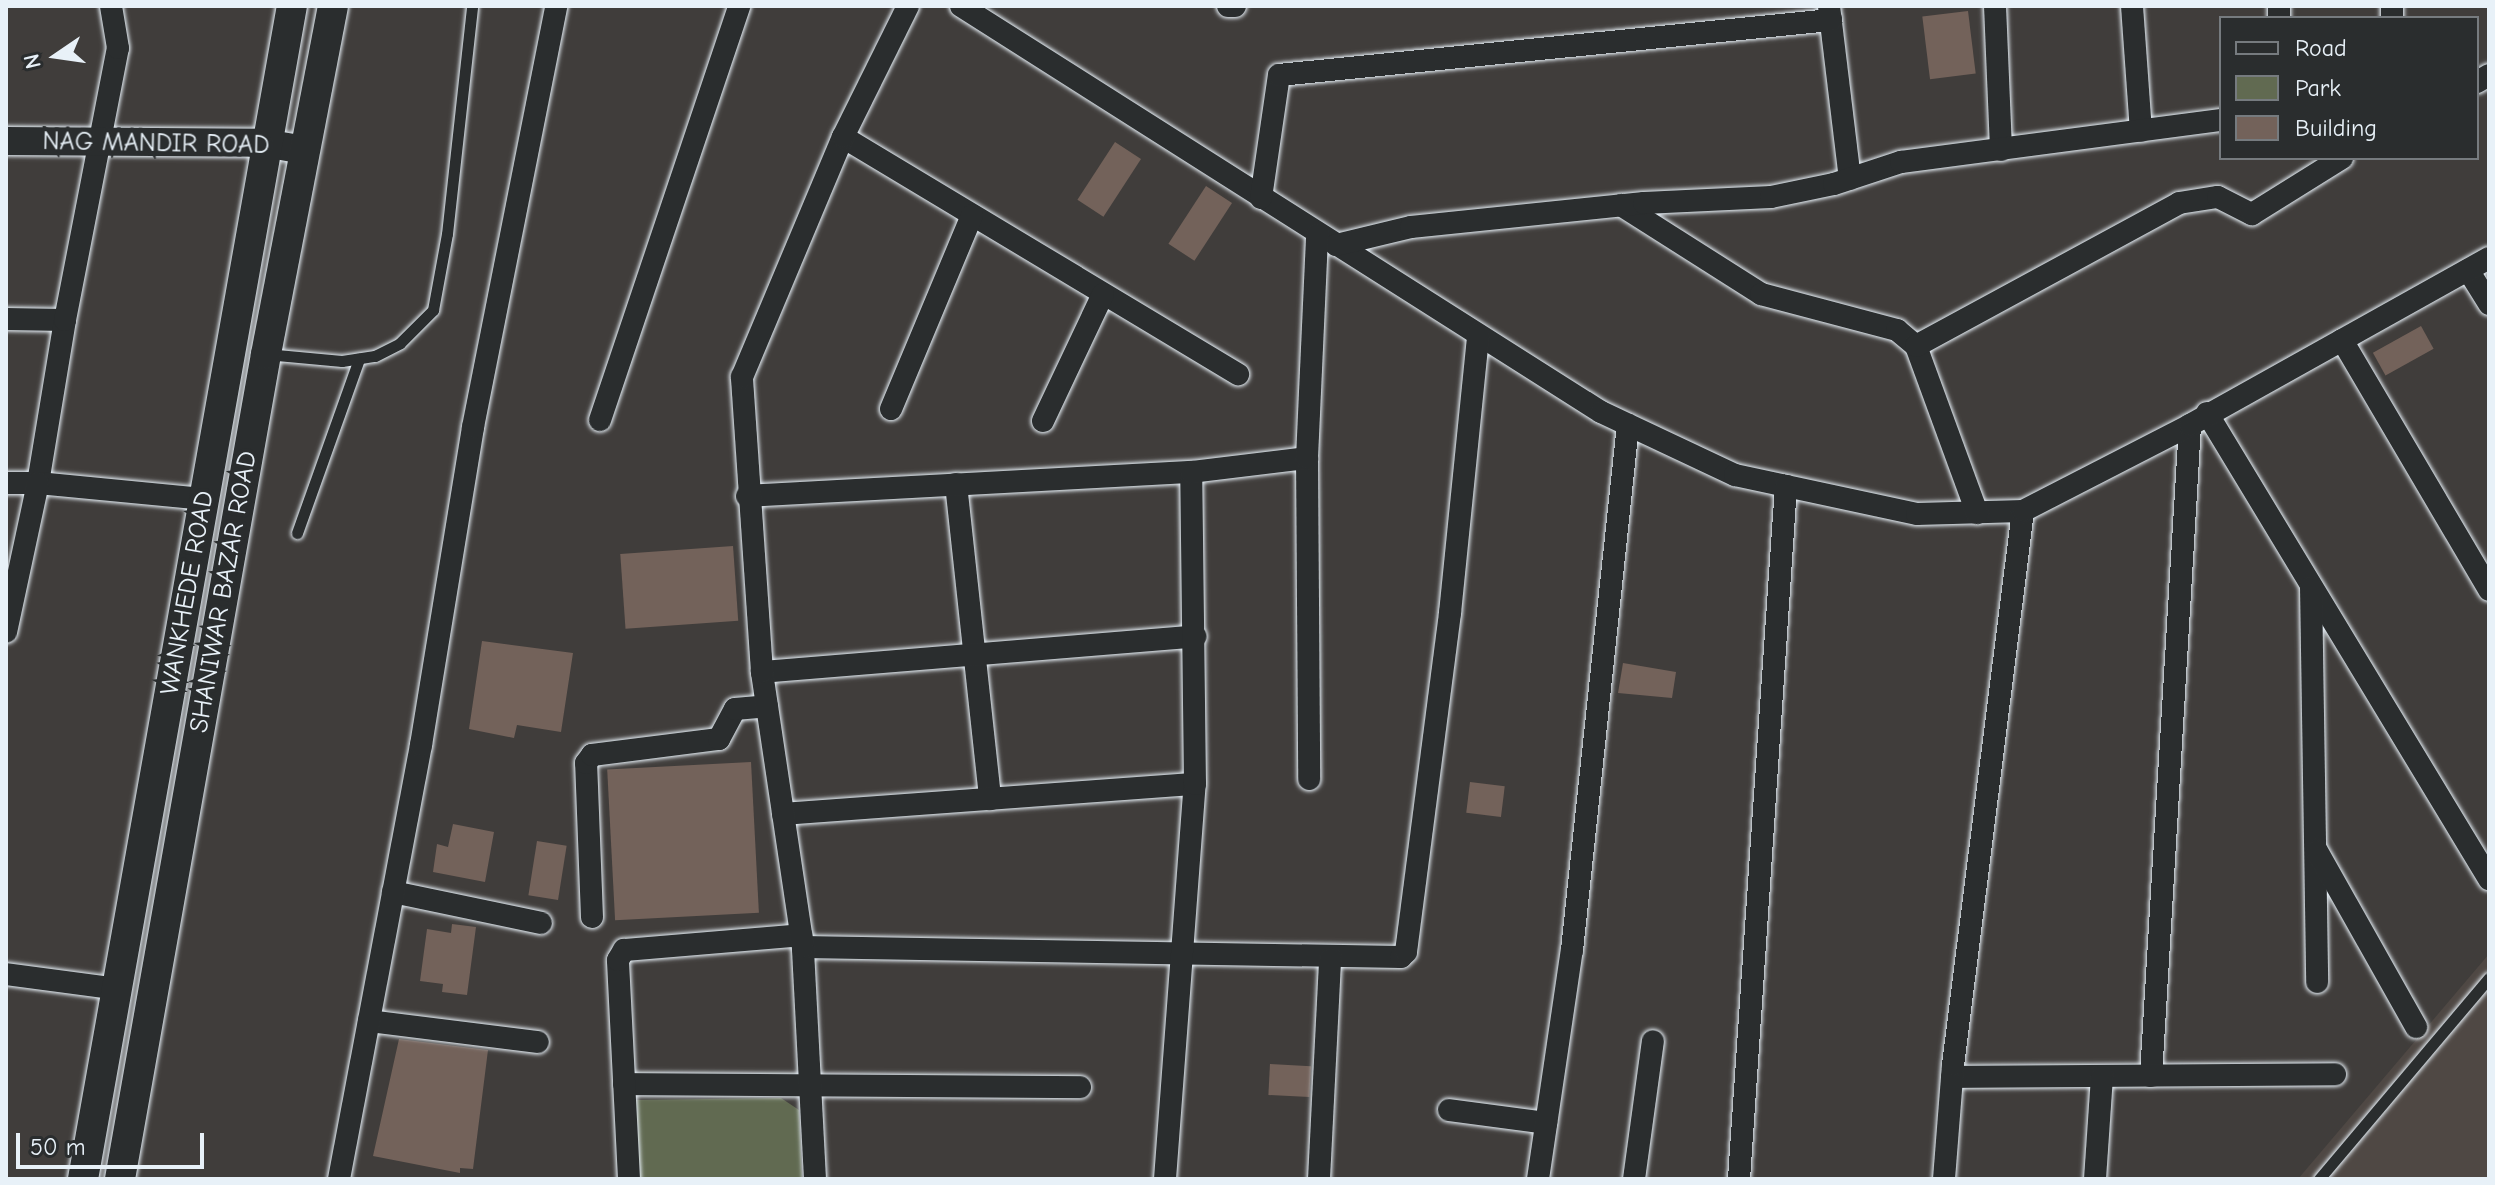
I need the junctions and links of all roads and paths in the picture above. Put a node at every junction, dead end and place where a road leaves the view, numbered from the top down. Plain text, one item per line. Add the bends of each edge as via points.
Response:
1 (111, 6) edge
2 (292, 6) edge
3 (333, 6) edge
4 (472, 6) edge
5 (556, 6) edge
6 (739, 6) edge
7 (908, 6) edge
8 (961, 6) edge
9 (1228, 6) edge
10 (1235, 6) edge
11 (1995, 6) edge
12 (2132, 6) edge
13 (1830, 13) edge
14 (2219, 120) edge
15 (2141, 131) junction
16 (843, 137) junction
17 (6, 141) edge
18 (98, 143) junction
19 (264, 143) junction
20 (305, 150) junction
21 (2001, 150) junction
22 (2339, 160) edge
23 (1850, 179) junction
24 (1261, 198) junction
25 (1621, 205) junction
26 (972, 215) junction
27 (1326, 240) junction
28 (2489, 258) edge
29 (2468, 270) junction
30 (1103, 294) junction
31 (2489, 304) edge
32 (6, 319) edge
33 (65, 320) junction
34 (1478, 335) junction
35 (2342, 340) junction
36 (1916, 346) junction
37 (266, 354) junction
38 (359, 359) junction
39 (1238, 374) dead end
40 (891, 409) dead end
41 (2198, 419) junction
42 (600, 420) dead end
43 (1043, 421) dead end
44 (1628, 425) junction
45 (1307, 458) junction
46 (1191, 472) junction
47 (6, 483) edge
48 (38, 483) junction
49 (956, 484) junction
50 (1786, 486) junction
51 (747, 496) junction
52 (205, 499) junction
53 (2023, 511) junction
54 (1977, 513) junction
55 (297, 533) dead end
56 (2311, 584) junction
57 (2489, 590) edge
58 (6, 632) edge
59 (1196, 636) junction
60 (977, 651) junction
61 (762, 672) junction
62 (767, 706) junction
63 (1309, 779) dead end
64 (1195, 784) junction
65 (990, 799) junction
66 (783, 814) junction
67 (2315, 846) junction
68 (2489, 879) edge
69 (393, 892) junction
70 (592, 917) dead end
71 (541, 923) dead end
72 (802, 941) junction
73 (1179, 952) junction
74 (1330, 959) junction
75 (6, 974) edge
76 (2489, 978) edge
77 (2317, 982) dead end
78 (118, 989) junction
79 (369, 1021) junction
80 (2416, 1027) dead end
81 (1653, 1041) dead end
82 (538, 1042) dead end
83 (2335, 1074) dead end
84 (2102, 1076) junction
85 (2151, 1076) junction
86 (1952, 1077) junction
87 (624, 1084) junction
88 (1080, 1087) dead end
89 (810, 1089) junction
90 (1449, 1110) dead end
91 (1546, 1123) junction
92 (345, 1178) edge
93 (83, 1179) edge
94 (120, 1179) edge
95 (629, 1179) edge
96 (815, 1179) edge
97 (1165, 1179) edge
98 (1319, 1179) edge
99 (1538, 1179) edge
100 (1634, 1179) edge
101 (1739, 1179) edge
102 (1944, 1179) edge
103 (2095, 1179) edge
104 (2319, 1179) edge

1 - 18 street via 118,48
2 - 19 main road, WANKHEDE ROAD
3 - 20 main road, SHANIWAR BAZAR ROAD
4 - 38 lane via 447,234 433,310 400,343
5 - 69 street via 473,427
6 - 42 street
7 - 16 street
8 - 24 street
9 - 10 street
11 - 21 street
12 - 15 street
13 - 23 street
13 - 24 street via 1279,75
14 - 15 street
15 - 21 street
16 - 26 street
16 - 51 street via 742,377
17 - 18 street, NAG MANDIR ROAD
18 - 19 street, NAG MANDIR ROAD
18 - 33 street
19 - 20 street, NAG MANDIR ROAD
19 - 52 main road, WANKHEDE ROAD
20 - 37 main road, SHANIWAR BAZAR ROAD
21 - 23 street via 1901,162
22 - 36 street via 2252,214 2218,197 2179,203
23 - 25 street via 1771,197
24 - 27 street
25 - 27 street
25 - 36 street via 1761,294 1897,330
26 - 30 street
26 - 40 street
27 - 34 street
27 - 45 street
28 - 29 street
29 - 31 street
29 - 35 street
30 - 39 street
30 - 43 street
32 - 33 street
33 - 48 street
34 - 44 street
34 - 74 street via 1450,613 1406,952 1394,959
35 - 41 street
35 - 57 street
36 - 54 street
37 - 38 lane
37 - 94 main road, SHANIWAR BAZAR ROAD
38 - 55 lane
41 - 53 street
41 - 56 street
41 - 85 street
44 - 50 street via 1735,475
44 - 91 street via 1572,950
45 - 46 street
45 - 63 street
46 - 49 street
46 - 59 street
47 - 48 street
48 - 52 street
48 - 58 street
49 - 51 street
49 - 60 street
50 - 54 street via 1917,514
50 - 101 street
51 - 61 street
52 - 78 main road, WANKHEDE ROAD
53 - 54 street
53 - 86 street
56 - 67 street
56 - 68 street
59 - 60 street
59 - 64 street
60 - 61 street
60 - 65 street
61 - 62 street
62 - 66 street
62 - 70 street via 735,709 719,739 592,755 586,763
64 - 65 street
64 - 73 street
65 - 66 street
66 - 72 street
67 - 77 street
67 - 80 street
69 - 71 street
69 - 79 street
72 - 73 street
72 - 87 street via 624,950 618,960
72 - 89 street
73 - 74 street
73 - 97 street
74 - 98 street
75 - 78 street
76 - 104 lane
78 - 93 main road, WANKHEDE ROAD
79 - 82 street
79 - 92 street
81 - 100 street
83 - 85 street
84 - 85 street
84 - 86 street
84 - 103 street
86 - 102 street
87 - 89 street
87 - 95 street
88 - 89 street
89 - 96 street
90 - 91 street
91 - 99 street

